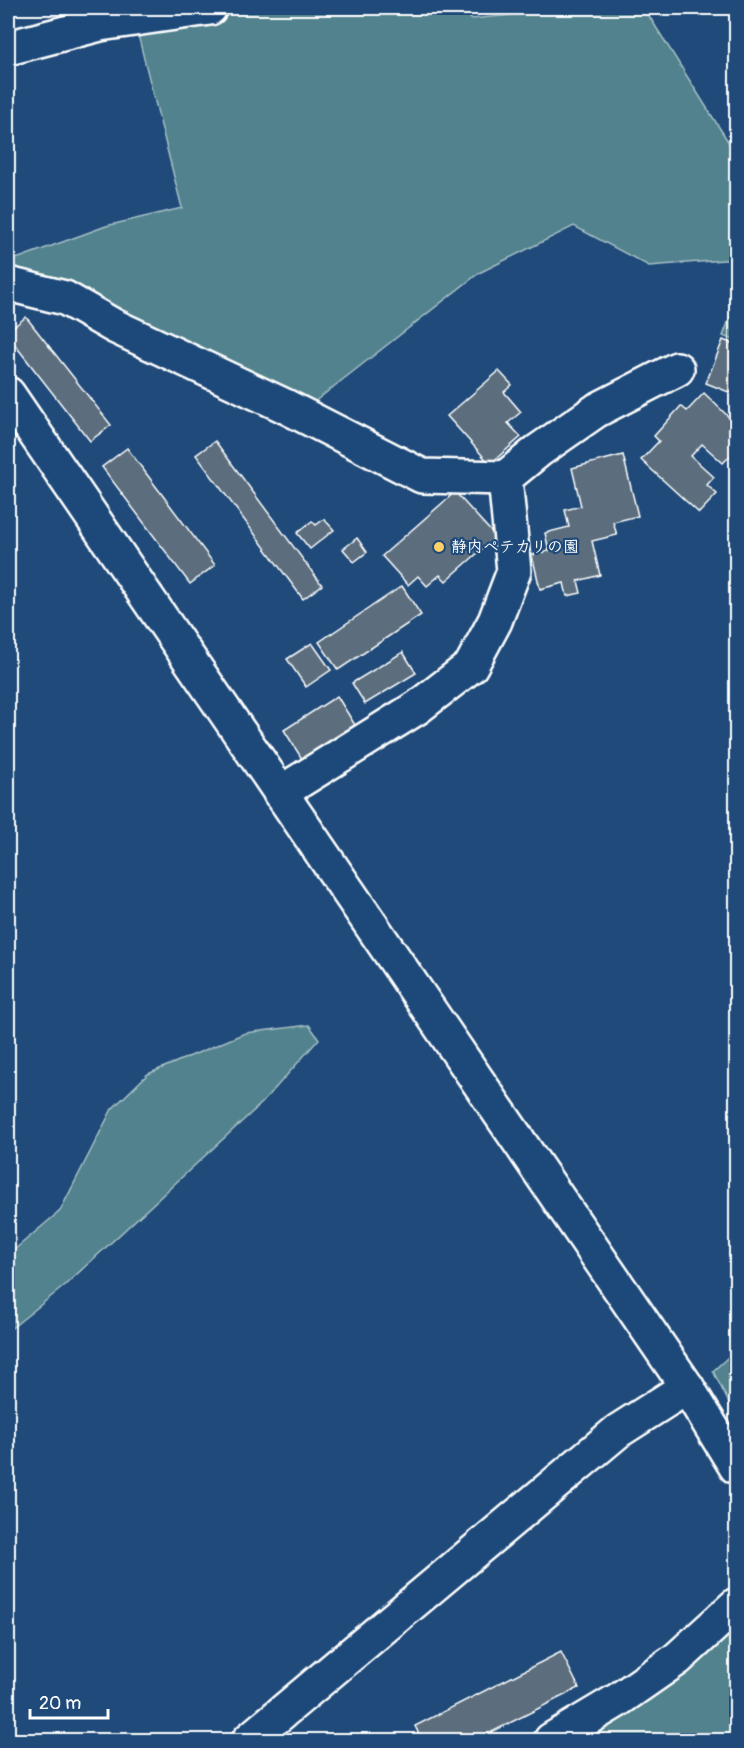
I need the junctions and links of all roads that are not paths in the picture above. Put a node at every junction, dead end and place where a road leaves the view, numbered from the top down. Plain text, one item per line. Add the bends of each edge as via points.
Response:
1 (210, 8) edge
2 (8, 48) edge
3 (8, 284) edge
4 (677, 369) dead end
5 (8, 394) edge
6 (505, 478) junction
7 (280, 793) junction
8 (687, 1387) junction
9 (736, 1467) edge
10 (736, 1605) edge
11 (249, 1740) edge
12 (551, 1740) edge

1 - 2 street via 100,24
3 - 6 street via 65,298 114,326 422,476
4 - 6 street via 597,410
5 - 7 street
6 - 7 street via 514,571 495,621 471,666 418,707
7 - 8 street
8 - 9 street
8 - 11 street via 618,1431
10 - 12 street via 678,1659

